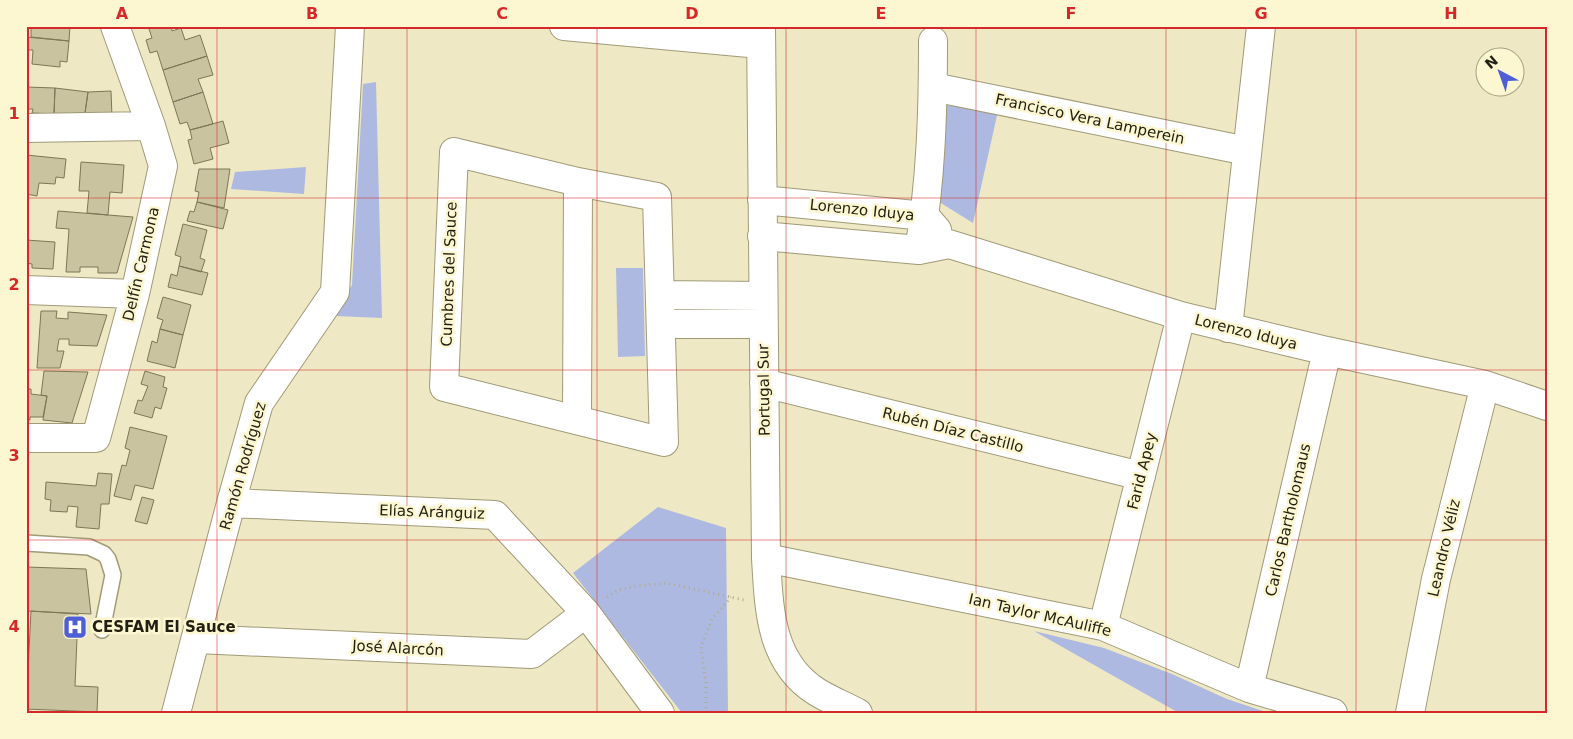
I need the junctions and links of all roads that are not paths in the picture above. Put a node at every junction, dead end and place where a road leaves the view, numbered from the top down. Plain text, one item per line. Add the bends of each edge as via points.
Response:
1 (115, 26) edge
2 (350, 26) edge
3 (564, 26) edge
4 (1261, 26) edge
5 (761, 35) edge
6 (933, 41) dead end
7 (933, 87) junction
8 (152, 126) junction
9 (26, 128) edge
10 (1247, 152) junction
11 (578, 182) junction
12 (762, 200) junction
13 (925, 216) junction
14 (762, 236) junction
15 (949, 244) junction
16 (920, 250) junction
17 (26, 290) edge
18 (135, 294) junction
19 (660, 295) junction
20 (763, 296) junction
21 (1181, 316) junction
22 (661, 324) junction
23 (764, 324) junction
24 (1228, 328) junction
25 (1327, 351) junction
26 (764, 384) junction
27 (1485, 385) junction
28 (1547, 406) edge
29 (577, 419) junction
30 (26, 438) edge
31 (1141, 476) junction
32 (231, 503) junction
33 (26, 543) edge
34 (766, 558) junction
35 (586, 613) junction
36 (1103, 626) junction
37 (102, 630) dead end
38 (197, 639) junction
39 (1249, 688) junction
40 (176, 713) edge
41 (660, 713) edge
42 (858, 713) edge
43 (1334, 713) edge
44 (1410, 713) edge

1 - 8 street, Delfín Carmona
2 - 32 street, Ramón Rodríguez via 335,292 259,403
3 - 5 street
4 - 10 street
5 - 12 street, Portugal Sur
6 - 7 street
7 - 10 street, Francisco Vera Lamperein
7 - 13 street
8 - 9 street
8 - 18 street, Delfín Carmona via 163,166
10 - 24 street
11 - 19 street, Cumbres del Sauce via 657,197
11 - 29 street
11 - 29 street, Cumbres del Sauce via 454,152 444,387
12 - 13 street, Lorenzo Iduya
12 - 14 street, Portugal Sur
13 - 15 street, Lorenzo Iduya
13 - 16 street
14 - 16 street, Lorenzo Iduya
14 - 20 street, Portugal Sur
15 - 16 street, Lorenzo Iduya
15 - 21 street, Lorenzo Iduya
17 - 18 street
18 - 30 street, Delfín Carmona via 96,438
19 - 20 street
19 - 22 street, Cumbres del Sauce
20 - 23 street, Portugal Sur
21 - 24 street, Lorenzo Iduya
21 - 31 street, Farid Apey
22 - 23 street
22 - 29 street, Cumbres del Sauce via 664,442
23 - 26 street, Portugal Sur
24 - 25 street, Lorenzo Iduya
25 - 27 street, Lorenzo Iduya
25 - 39 street, Carlos Bartholomaus
26 - 31 street, Rubén Díaz Castillo
26 - 34 street, Portugal Sur
27 - 28 street, Lorenzo Iduya
27 - 44 street, Leandro Véliz via 1436,579
31 - 36 street, Farid Apey
32 - 35 street, Elías Aránguiz via 495,515
32 - 38 street, Ramón Rodríguez
33 - 37 lane via 89,547 104,554 113,575
34 - 36 street, Ian Taylor McAuliffe
34 - 42 street, Portugal Sur via 774,636 781,651 790,666 816,691
35 - 38 street, José Alarcón via 532,654
35 - 41 street, Elías Aránguiz
36 - 39 street, Ian Taylor McAuliffe
38 - 40 street, Ramón Rodríguez
39 - 43 street, Ian Taylor McAuliffe

